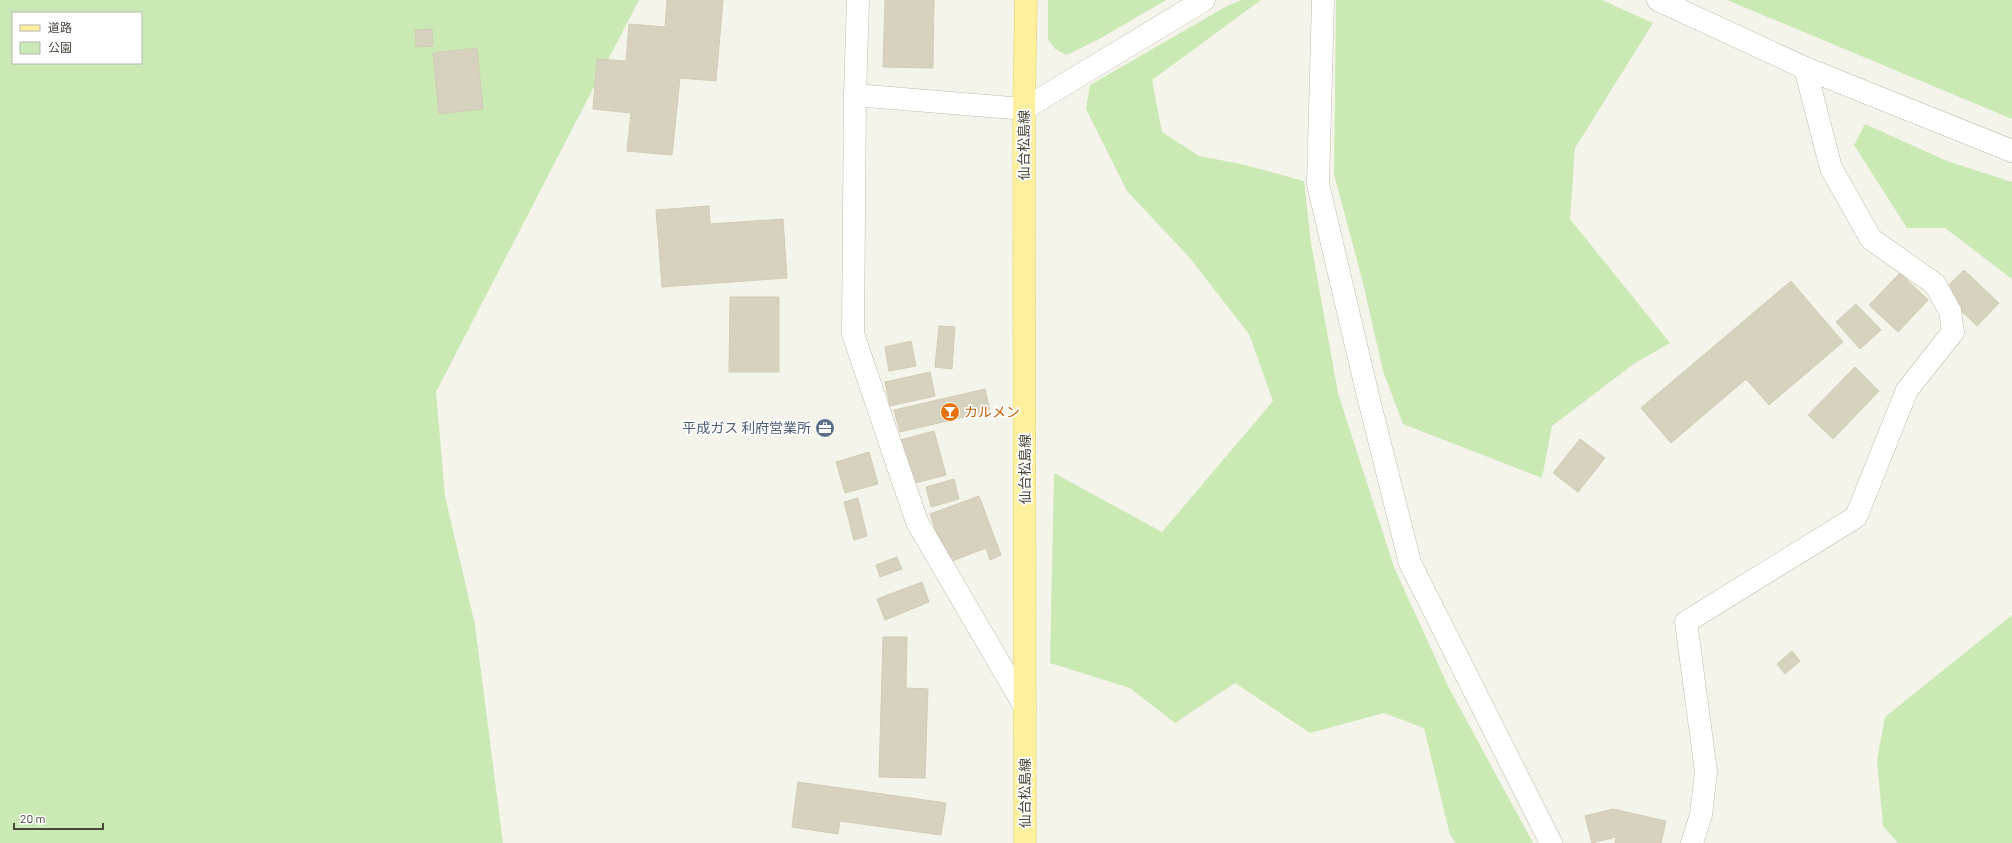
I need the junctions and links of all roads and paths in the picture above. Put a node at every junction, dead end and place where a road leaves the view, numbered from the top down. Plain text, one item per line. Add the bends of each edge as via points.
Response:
1 (858, 0) edge
2 (1026, 0) edge
3 (1204, 0) edge
4 (1323, 0) edge
5 (1658, 0) edge
6 (1805, 68) junction
7 (854, 95) junction
8 (1024, 109) junction
9 (2012, 151) edge
10 (1025, 707) junction
11 (1025, 843) edge
12 (1551, 843) edge
13 (1692, 843) edge

1 - 7 street
2 - 8 main road, 仙台松島線
3 - 8 street
4 - 12 street via 1318,184 1410,563
5 - 6 street
6 - 9 street
6 - 13 street via 1830,168 1871,239 1935,284 1950,310 1953,332 1907,390 1856,517 1686,622 1706,772 1701,815
7 - 8 street
7 - 10 street via 853,334 917,522
8 - 10 main road, 仙台松島線
10 - 11 main road, 仙台松島線

